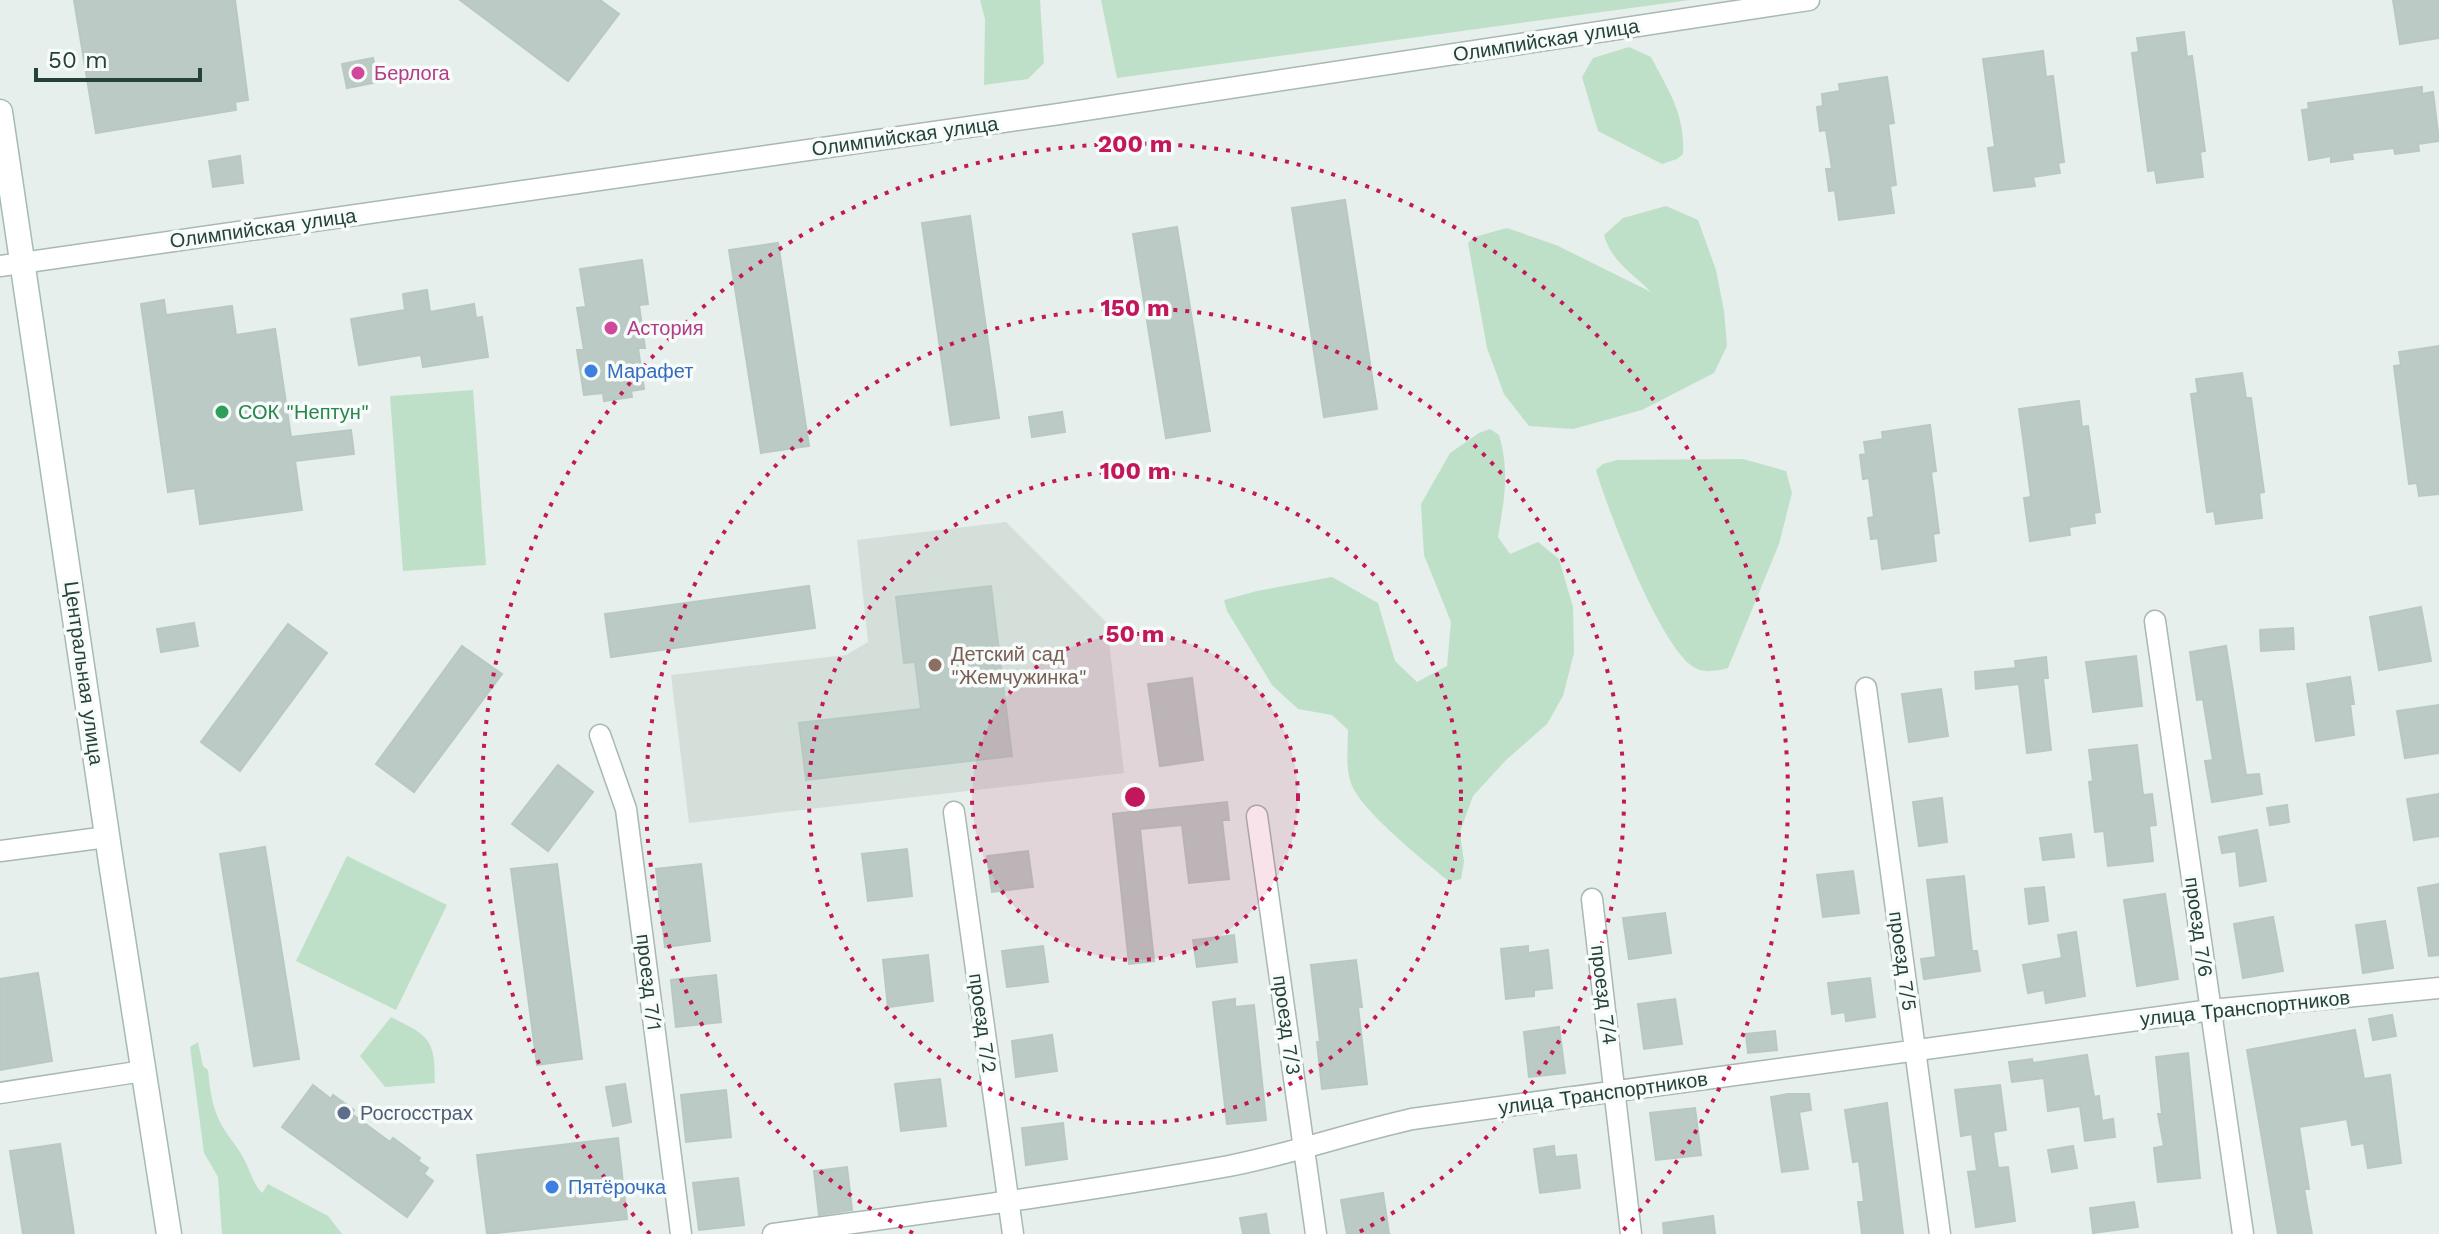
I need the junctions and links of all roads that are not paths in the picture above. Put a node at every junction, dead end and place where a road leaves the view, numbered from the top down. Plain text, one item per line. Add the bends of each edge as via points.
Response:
1 (1809, 0) edge
2 (0, 112) edge
3 (11, 264) edge
4 (2155, 621) dead end
5 (1866, 688) dead end
6 (600, 735) dead end
7 (954, 812) dead end
8 (1257, 816) dead end
9 (107, 837) junction
10 (0, 851) edge
11 (1592, 899) dead end
12 (2439, 988) edge
13 (2211, 1010) junction
14 (1914, 1050) junction
15 (143, 1071) junction
16 (1616, 1091) junction
17 (0, 1093) edge
18 (1304, 1149) junction
19 (1008, 1202) junction
20 (169, 1234) edge
21 (681, 1234) edge
22 (773, 1234) edge
23 (1013, 1234) edge
24 (1316, 1234) edge
25 (1631, 1234) edge
26 (1940, 1234) edge
27 (2243, 1234) edge

1 - 3 street, Олимпийская улица
2 - 3 street, Центральная улица
3 - 9 street, Центральная улица
4 - 13 street, проезд 7/6
5 - 14 street, проезд 7/5
6 - 21 street, проезд 7/1 via 626,809
7 - 19 street, проезд 7/2
8 - 18 street, проезд 7/3
9 - 10 street
9 - 15 street, Центральная улица
11 - 16 street, проезд 7/4
12 - 13 street, улица Транспортников
13 - 14 street, улица Транспортников
13 - 27 street, проезд 7/6
14 - 16 street, улица Транспортников
14 - 26 street, проезд 7/5
15 - 17 street
15 - 20 street, Центральная улица
16 - 18 street, улица Транспортников via 1412,1119
16 - 25 street, проезд 7/4
18 - 19 street, улица Транспортников
18 - 24 street, проезд 7/3
19 - 22 street, улица Транспортников
19 - 23 street, проезд 7/2

